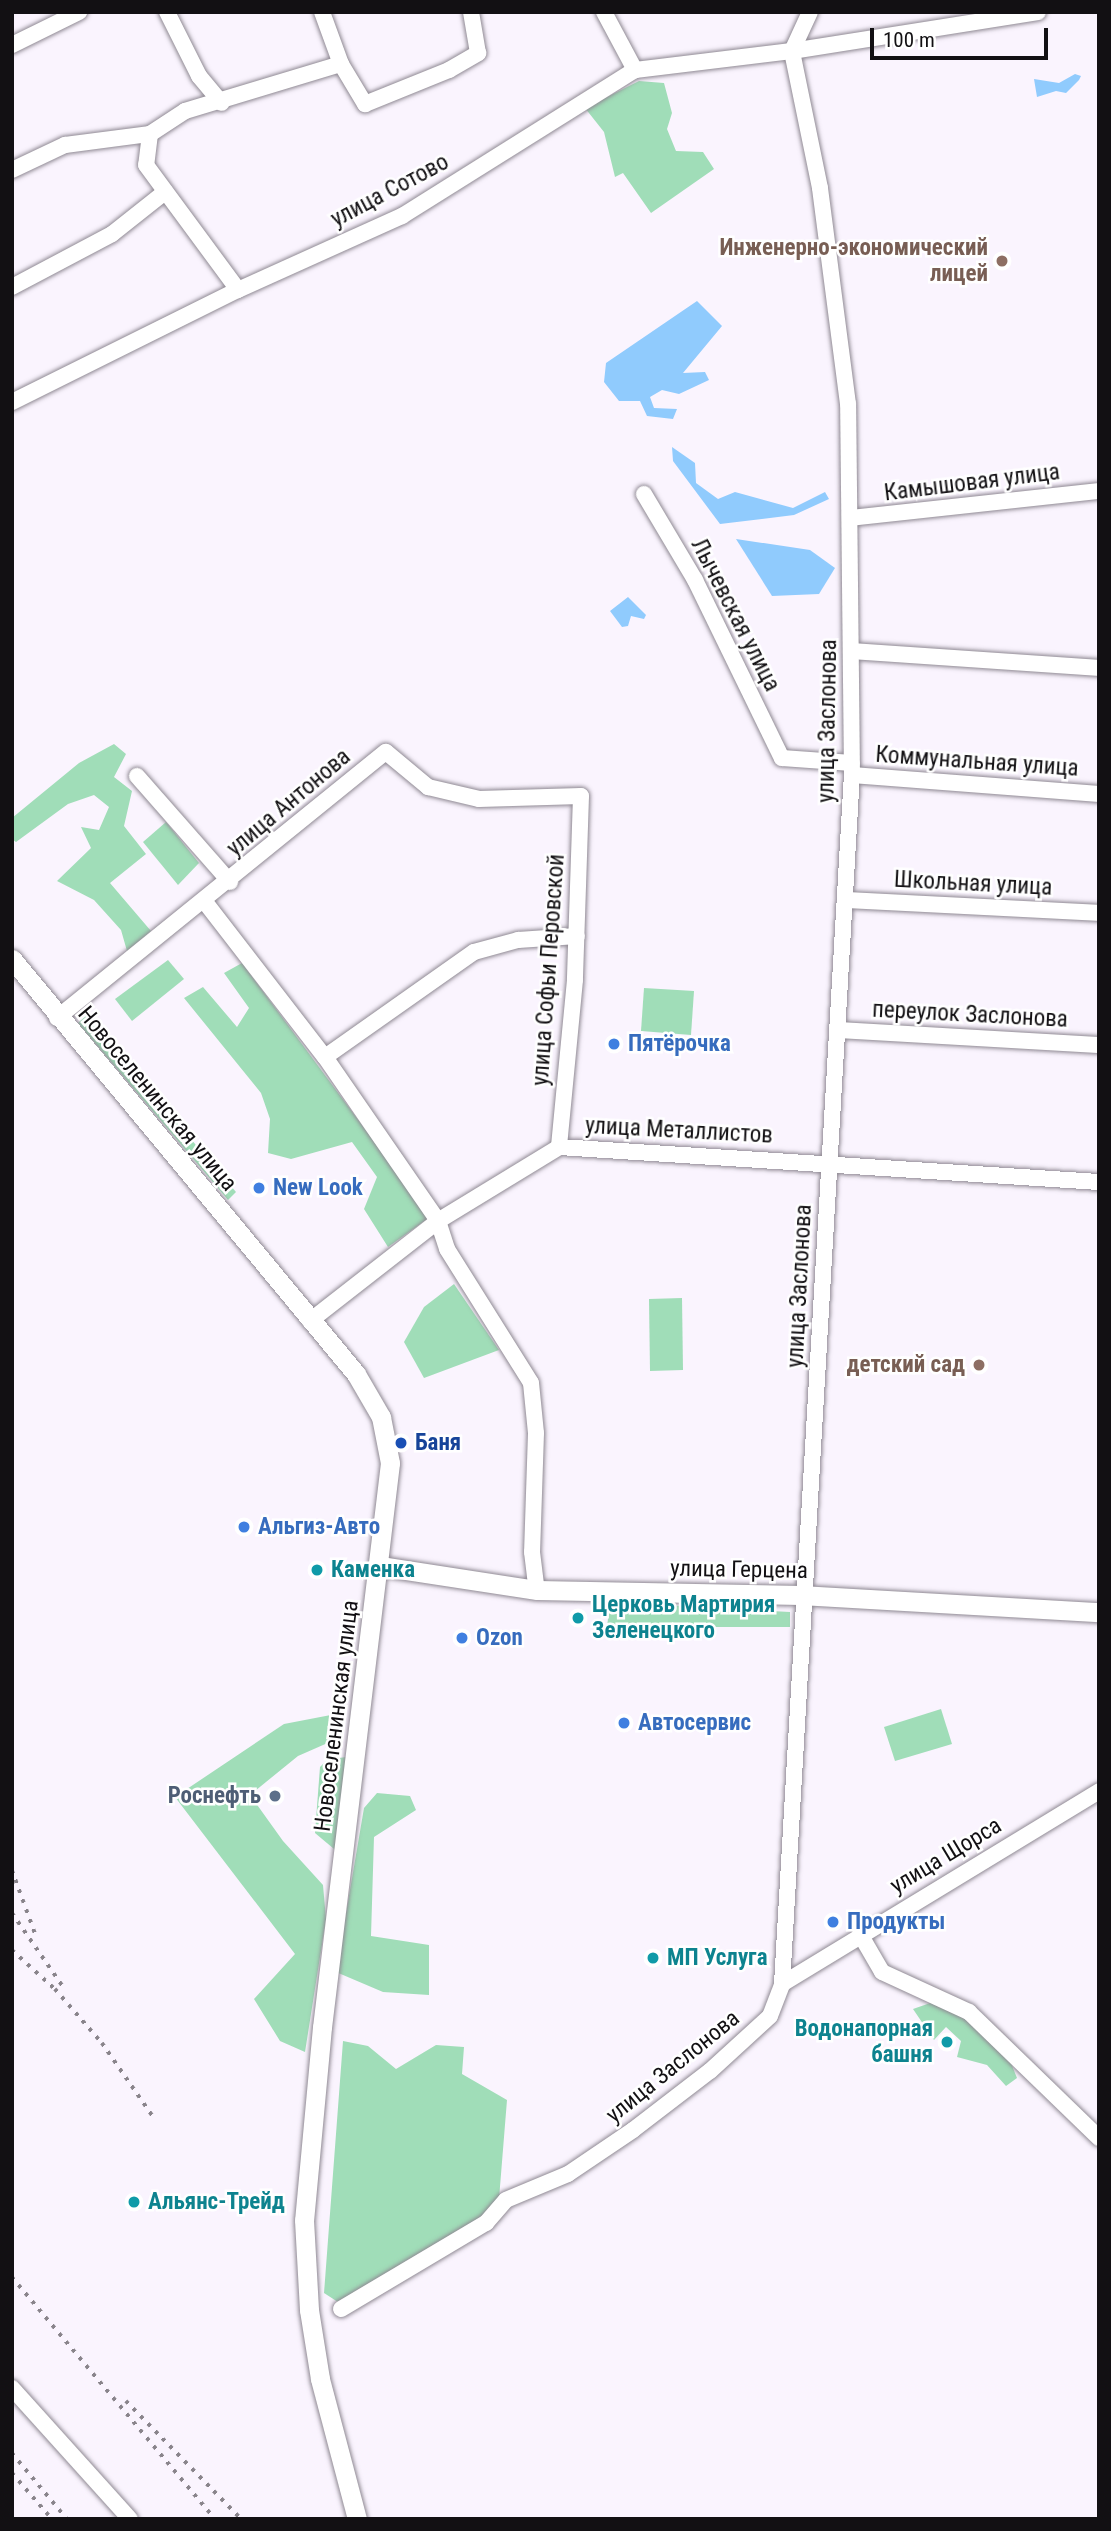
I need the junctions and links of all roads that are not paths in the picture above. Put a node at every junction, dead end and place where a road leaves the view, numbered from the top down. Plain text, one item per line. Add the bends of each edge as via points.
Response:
1 (79, 12) edge
2 (167, 12) edge
3 (322, 12) edge
4 (471, 12) edge
5 (604, 12) edge
6 (810, 12) edge
7 (1038, 12) edge
8 (932, 20) edge
9 (12, 45) edge
10 (792, 51) junction
11 (341, 64) junction
12 (635, 70) junction
13 (222, 103) junction
14 (150, 134) junction
15 (12, 170) edge
16 (165, 192) junction
17 (12, 287) edge
18 (238, 290) junction
19 (12, 402) edge
20 (1099, 491) edge
21 (644, 495) dead end
22 (850, 518) junction
23 (852, 651) junction
24 (1099, 668) edge
25 (782, 758) joint
26 (852, 769) junction
27 (137, 776) dead end
28 (1099, 794) edge
29 (581, 796) joint
30 (230, 882) junction
31 (845, 900) junction
32 (205, 902) junction
33 (1099, 913) edge
34 (577, 936) junction
35 (12, 959) edge
36 (57, 1018) junction
37 (838, 1030) junction
38 (1099, 1045) edge
39 (325, 1057) junction
40 (559, 1147) junction
41 (830, 1162) junction
42 (1099, 1182) edge
43 (438, 1221) junction
44 (310, 1321) junction
45 (380, 1566) junction
46 (537, 1590) junction
47 (801, 1595) junction
48 (1099, 1612) edge
49 (1099, 1791) edge
50 (860, 1934) junction
51 (782, 1984) junction
52 (1099, 2138) edge
53 (341, 2309) dead end
54 (12, 2388) edge
55 (130, 2519) edge
56 (356, 2519) edge

1 - 9 street
2 - 13 street via 199,76
3 - 11 street
4 - 11 street via 478,53 365,104
5 - 12 street
6 - 10 street
7 - 8 street, улица Сотово
8 - 10 street, улица Сотово
10 - 12 street, улица Сотово
10 - 22 street, улица Заслонова via 810,125 848,404
11 - 13 street
12 - 18 street, улица Сотово via 402,216
13 - 14 street via 185,111
14 - 15 street via 65,145
14 - 16 street via 146,165
16 - 17 street via 112,234
16 - 18 street
18 - 19 street, улица Сотово
20 - 22 street, Камышовая улица
21 - 25 street, Лычевская улица via 695,580
22 - 23 street, улица Заслонова
23 - 24 street
23 - 26 street, улица Заслонова
25 - 26 street, Коммунальная улица
26 - 28 street, Коммунальная улица
26 - 31 street, улица Заслонова
27 - 30 street
29 - 30 street, улица Антонова via 479,799 428,788 387,752
29 - 34 street, улица Софьи Перовской
30 - 32 street, улица Антонова
31 - 33 street, Школьная улица
31 - 37 street, улица Заслонова
32 - 36 street, улица Антонова
32 - 39 street
34 - 39 street via 518,940 474,952
34 - 40 street, улица Софьи Перовской
35 - 36 main road, Новоселенинская улица
36 - 44 main road, Новоселенинская улица
37 - 38 street, переулок Заслонова
37 - 41 street, улица Заслонова
39 - 43 street
40 - 41 street, улица Металлистов
40 - 43 street, улица Металлистов
41 - 42 street, улица Металлистов
41 - 47 street, улица Заслонова
43 - 44 street, улица Металлистов
43 - 46 street via 447,1249 531,1383 537,1433 532,1552
44 - 45 main road, Новоселенинская улица via 356,1374 381,1417 390,1464
45 - 46 main road, улица Герцена
45 - 56 main road, Новоселенинская улица via 322,2027 304,2220 309,2310 320,2379
46 - 47 main road, улица Герцена
47 - 48 main road, улица Герцена
47 - 51 street, улица Заслонова
49 - 50 street, улица Щорса
50 - 51 street, улица Щорса
50 - 52 street via 882,1972 969,2012
51 - 53 street, улица Заслонова via 770,2016 710,2071 568,2174 506,2200 486,2223
54 - 55 street

